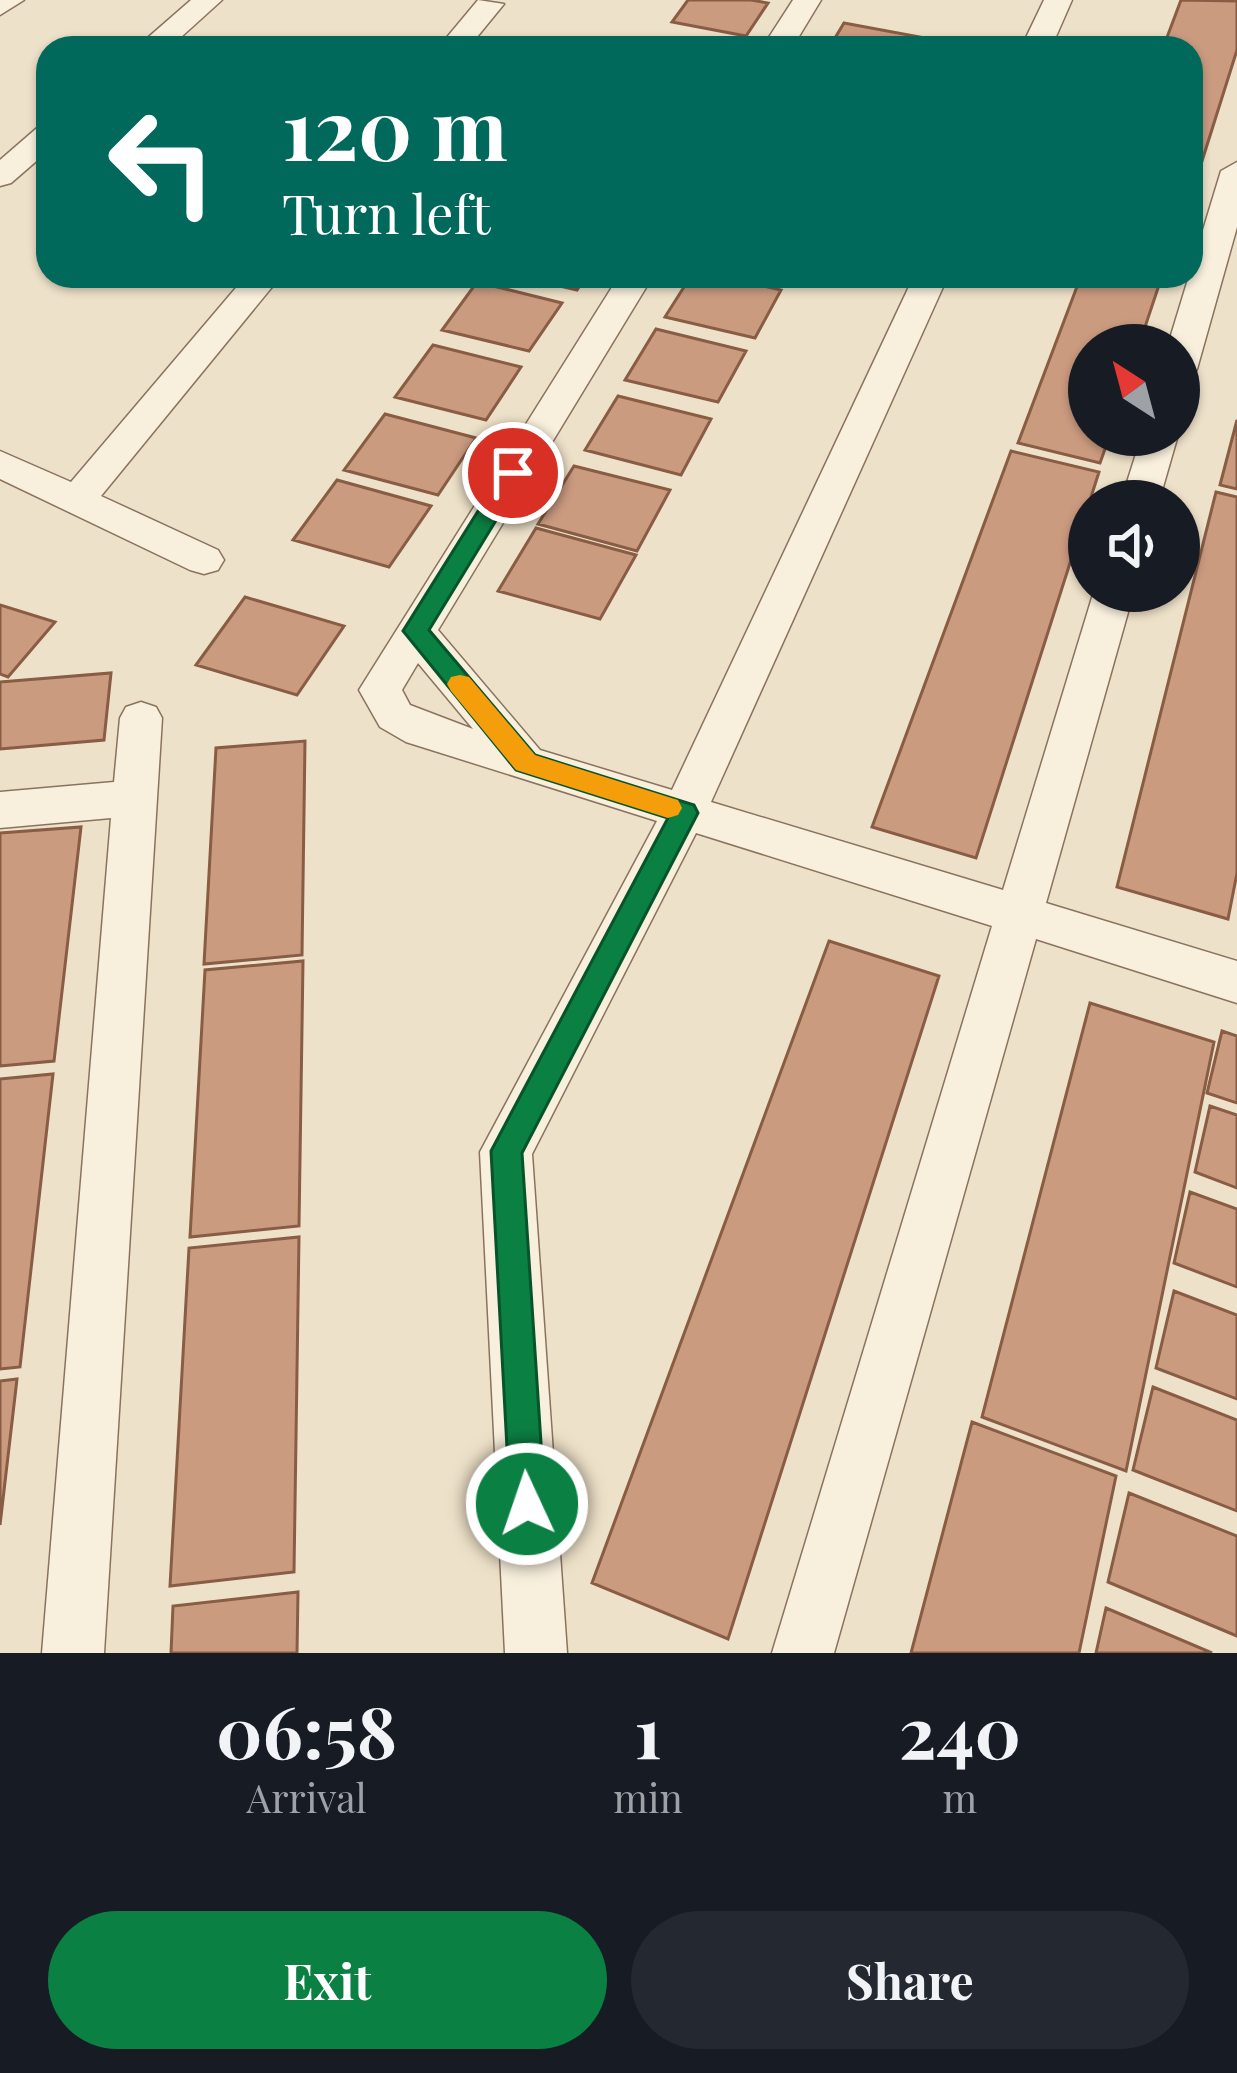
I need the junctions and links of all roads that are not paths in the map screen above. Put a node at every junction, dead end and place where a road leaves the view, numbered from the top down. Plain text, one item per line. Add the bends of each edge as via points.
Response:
1 (10, 0) edge
2 (208, 0) edge
3 (458, 0) edge
4 (807, 0) edge
5 (1058, 0) edge
6 (494, 2) edge
7 (0, 7) edge
8 (165, 36) edge
9 (464, 36) edge
10 (784, 36) edge
11 (1042, 36) edge
12 (36, 145) edge
13 (1237, 171) edge
14 (0, 176) edge
15 (1203, 287) edge
16 (254, 288) edge
17 (629, 288) edge
18 (925, 288) edge
19 (1203, 288) edge
20 (1192, 324) edge
21 (0, 464) edge
22 (77, 500) junction
23 (204, 560) dead end
24 (1108, 612) edge
25 (416, 631) junction
26 (141, 718) dead end
27 (525, 762) junction
28 (135, 798) junction
29 (0, 811) edge
30 (684, 813) junction
31 (1019, 915) junction
32 (1237, 982) edge
33 (73, 1653) edge
34 (536, 1653) edge
35 (803, 1653) edge

1 - 7 street
2 - 8 street
3 - 6 street
4 - 10 street
5 - 11 street
6 - 9 street
12 - 14 street
13 - 15 street
16 - 22 street
17 - 25 street
18 - 30 street
19 - 20 street
21 - 22 street
22 - 23 street
24 - 31 street
25 - 27 street
25 - 27 street via 380,690 384,704 421,730
26 - 28 street
27 - 30 street
28 - 29 street
28 - 33 street
30 - 31 street
30 - 34 street via 506,1151
31 - 32 street
31 - 35 street

